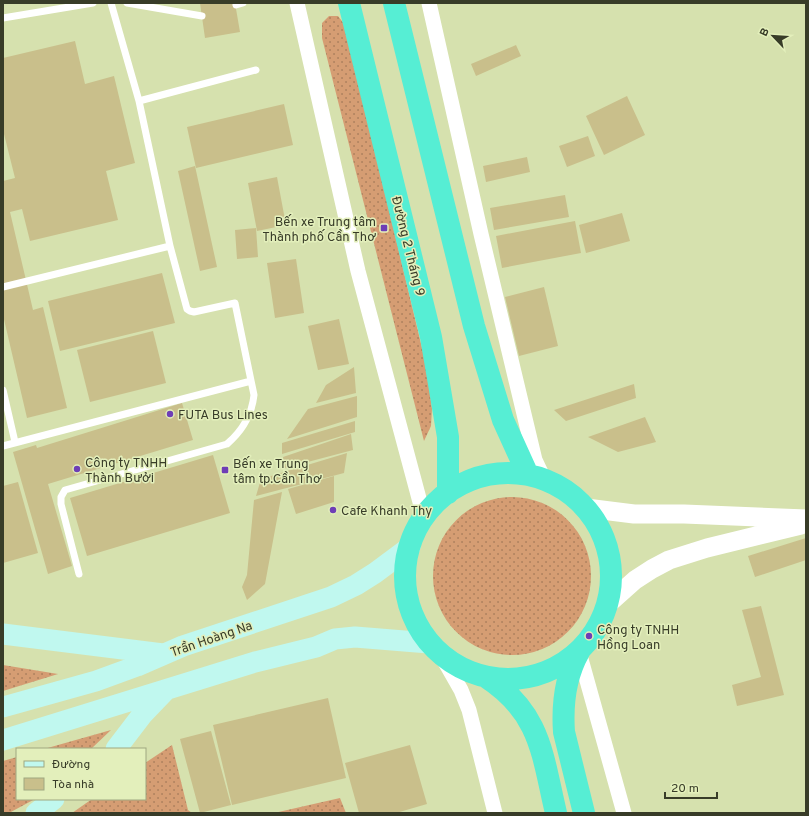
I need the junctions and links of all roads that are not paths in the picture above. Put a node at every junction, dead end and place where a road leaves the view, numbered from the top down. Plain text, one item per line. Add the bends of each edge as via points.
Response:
1 (93, 3) edge
2 (111, 3) edge
3 (127, 3) edge
4 (243, 3) edge
5 (297, 3) edge
6 (348, 3) edge
7 (394, 3) edge
8 (429, 3) edge
9 (236, 5) dead end
10 (202, 16) dead end
11 (3, 18) edge
12 (256, 70) dead end
13 (139, 101) junction
14 (170, 246) junction
15 (3, 287) edge
16 (252, 381) junction
17 (3, 390) edge
18 (16, 442) junction
19 (3, 446) edge
20 (536, 477) junction
21 (448, 493) junction
22 (586, 508) junction
23 (424, 517) junction
24 (806, 519) edge
25 (806, 524) edge
26 (410, 547) junction
27 (79, 574) dead end
28 (607, 605) junction
29 (3, 634) edge
30 (435, 649) junction
31 (580, 652) junction
32 (164, 654) junction
33 (486, 677) junction
34 (167, 689) junction
35 (3, 707) edge
36 (9, 738) edge
37 (117, 748) edge
38 (53, 800) edge
39 (36, 813) edge
40 (495, 813) edge
41 (556, 813) edge
42 (584, 813) edge
43 (624, 813) edge

1 - 11 lane
2 - 13 lane
3 - 10 lane
4 - 9 lane
5 - 23 street via 358,271
6 - 21 highway, Đường 2 Tháng 9 via 431,337 448,438
7 - 20 highway via 474,326 503,420
8 - 20 street via 477,219 535,460
12 - 13 lane
13 - 14 lane
14 - 15 lane
14 - 16 lane via 187,309 190,312 235,303
16 - 18 lane
16 - 27 lane via 252,407 243,425 227,444 65,490 61,504
17 - 18 lane
18 - 19 lane
20 - 21 highway via 506,473 478,478
20 - 22 highway via 560,486
21 - 23 highway
22 - 24 street via 634,514
22 - 28 highway via 604,538 609,554 611,571
23 - 26 highway
25 - 28 street via 694,551 669,560 635,580
26 - 30 highway via 405,580 407,597 420,629
26 - 32 main road, Trần Hoàng Na via 375,574 331,597
28 - 31 highway via 601,621
29 - 32 main road
30 - 33 highway via 455,665
30 - 34 main road via 355,637 335,639
30 - 40 street via 461,690 469,710
31 - 33 highway via 553,669 537,675 503,680
31 - 42 highway via 568,677 563,718 564,732
31 - 43 street
32 - 35 main road, Trần Hoàng Na via 96,681
33 - 41 highway via 509,694 533,726
34 - 36 main road
34 - 37 main road via 142,715
38 - 39 main road

